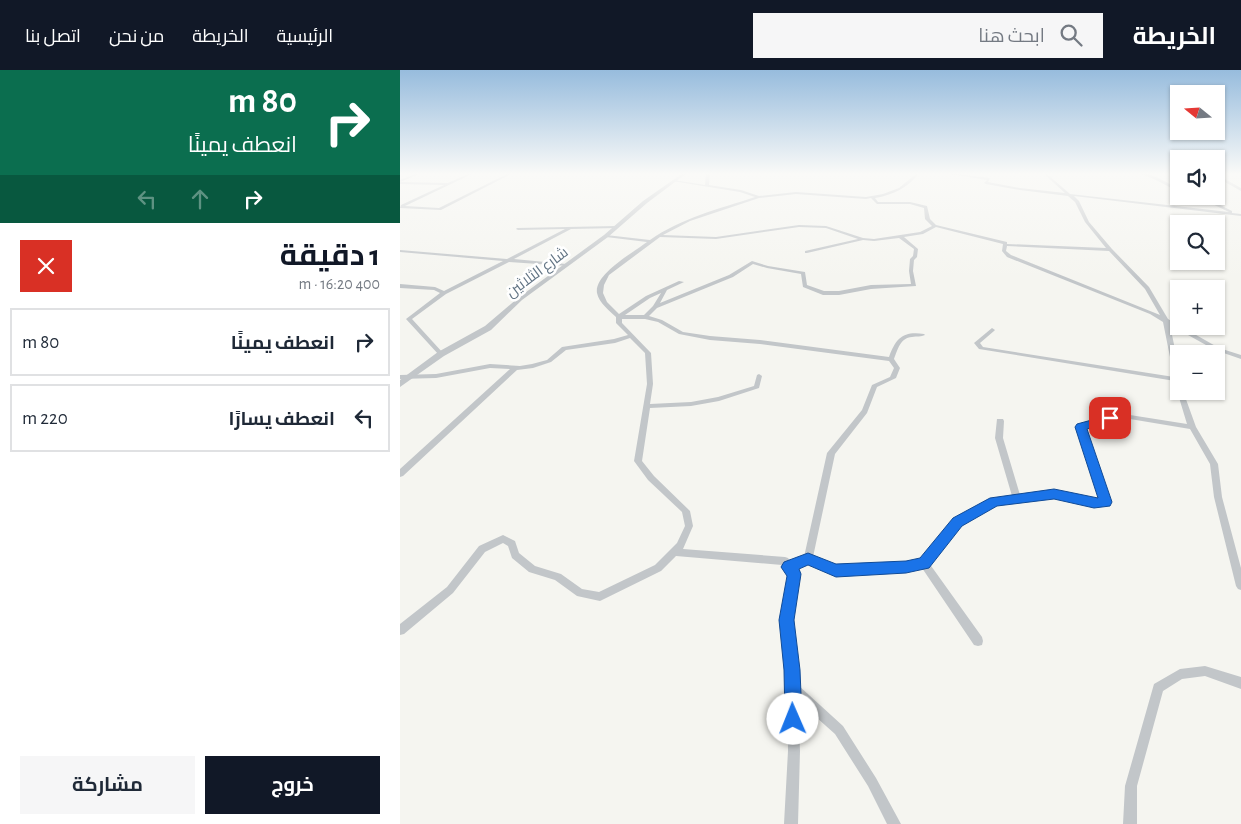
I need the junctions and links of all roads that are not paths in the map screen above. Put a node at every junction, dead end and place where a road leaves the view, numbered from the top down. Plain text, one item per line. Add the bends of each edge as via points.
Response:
1 (424, 208) edge
2 (442, 208) edge
3 (638, 208) edge
4 (723, 208) edge
5 (926, 208) edge
6 (1080, 208) edge
7 (1181, 208) edge
8 (1225, 208) edge
9 (1239, 215) edge
10 (935, 226) junction
11 (616, 227) junction
12 (518, 229) dead end
13 (569, 229) junction
14 (606, 236) junction
15 (658, 236) junction
16 (900, 236) junction
17 (863, 239) junction
18 (649, 241) junction
19 (1006, 245) junction
20 (1110, 250) junction
21 (400, 251) edge
22 (807, 252) dead end
23 (507, 261) junction
24 (566, 265) junction
25 (681, 282) dead end
26 (400, 286) edge
27 (665, 291) junction
28 (444, 293) junction
29 (654, 307) junction
30 (645, 316) junction
31 (619, 317) junction
32 (409, 319) junction
33 (400, 321) edge
34 (1167, 323) junction
35 (992, 330) dead end
36 (922, 335) dead end
37 (630, 336) junction
38 (1171, 345) edge
39 (441, 354) junction
40 (1241, 357) edge
41 (890, 359) junction
42 (515, 368) junction
43 (759, 376) dead end
44 (400, 377) edge
45 (411, 378) junction
46 (1170, 378) edge
47 (400, 384) edge
48 (1183, 400) edge
49 (646, 406) junction
50 (1000, 421) dead end
51 (1192, 427) junction
52 (400, 474) edge
53 (1017, 499) junction
54 (673, 552) junction
55 (808, 559) junction
56 (924, 563) junction
57 (788, 567) junction
58 (1241, 586) edge
59 (400, 630) edge
60 (978, 641) dead end
61 (1241, 683) edge
62 (793, 688) junction
63 (791, 824) edge
64 (894, 824) edge
65 (1130, 824) edge

1 - 2 street
3 - 11 street, شارع الثلاثين
4 - 15 street via 689,220
5 - 10 street via 926,217
6 - 20 street via 1087,222
7 - 9 street
8 - 9 street
10 - 16 street via 921,233
10 - 19 street
11 - 13 street
11 - 14 street, شارع الثلاثين
12 - 13 street
13 - 23 street
14 - 18 street
14 - 24 street, شارع الثلاثين
15 - 17 street via 726,237 799,226 826,227
15 - 18 street
16 - 17 street
16 - 29 street via 916,249 911,265 914,285 823,293 805,286 804,273 768,268 752,262 731,276
17 - 22 street
18 - 31 street via 607,274 601,285 600,293
19 - 20 street
19 - 34 street via 1004,251 1009,256 1152,313
20 - 34 street via 1147,288
21 - 23 street
23 - 24 street
23 - 28 street
24 - 39 street, شارع الثلاثين via 488,328
25 - 27 street
26 - 28 street via 435,289
27 - 29 street
27 - 31 street via 648,297
28 - 32 street
29 - 30 street
30 - 31 street
30 - 41 street via 660,320 680,333
31 - 37 street via 619,323
32 - 33 street
32 - 39 street
34 - 38 street
34 - 40 street via 1217,349
35 - 46 street via 977,343 981,348
36 - 41 street via 905,335
37 - 42 street via 564,348 549,361
37 - 49 street via 648,353 650,370
39 - 45 street, شارع الثلاثين
41 - 55 street via 898,368 893,378 874,386 865,411 831,453
42 - 45 street via 490,366
42 - 52 street
43 - 49 street via 757,386 718,399
44 - 45 street
45 - 47 street, شارع الثلاثين
48 - 51 street
49 - 54 street via 638,461 651,478 686,510 688,526 680,546
50 - 53 street via 999,438
51 - 53 street via 1130,417 1110,418 1081,427 1106,502 1094,503 1054,494
51 - 58 street via 1214,464 1218,497
53 - 56 street via 995,501 957,522
54 - 57 street via 784,562
54 - 59 street via 658,568 600,597 580,593 558,577 532,569 515,555 512,544 503,539 482,549 450,590
55 - 56 street via 836,571
55 - 57 street
56 - 60 street
57 - 62 street via 794,574 786,620
61 - 65 street via 1205,671 1180,674 1158,688 1131,786
62 - 63 street
62 - 64 street via 839,730

